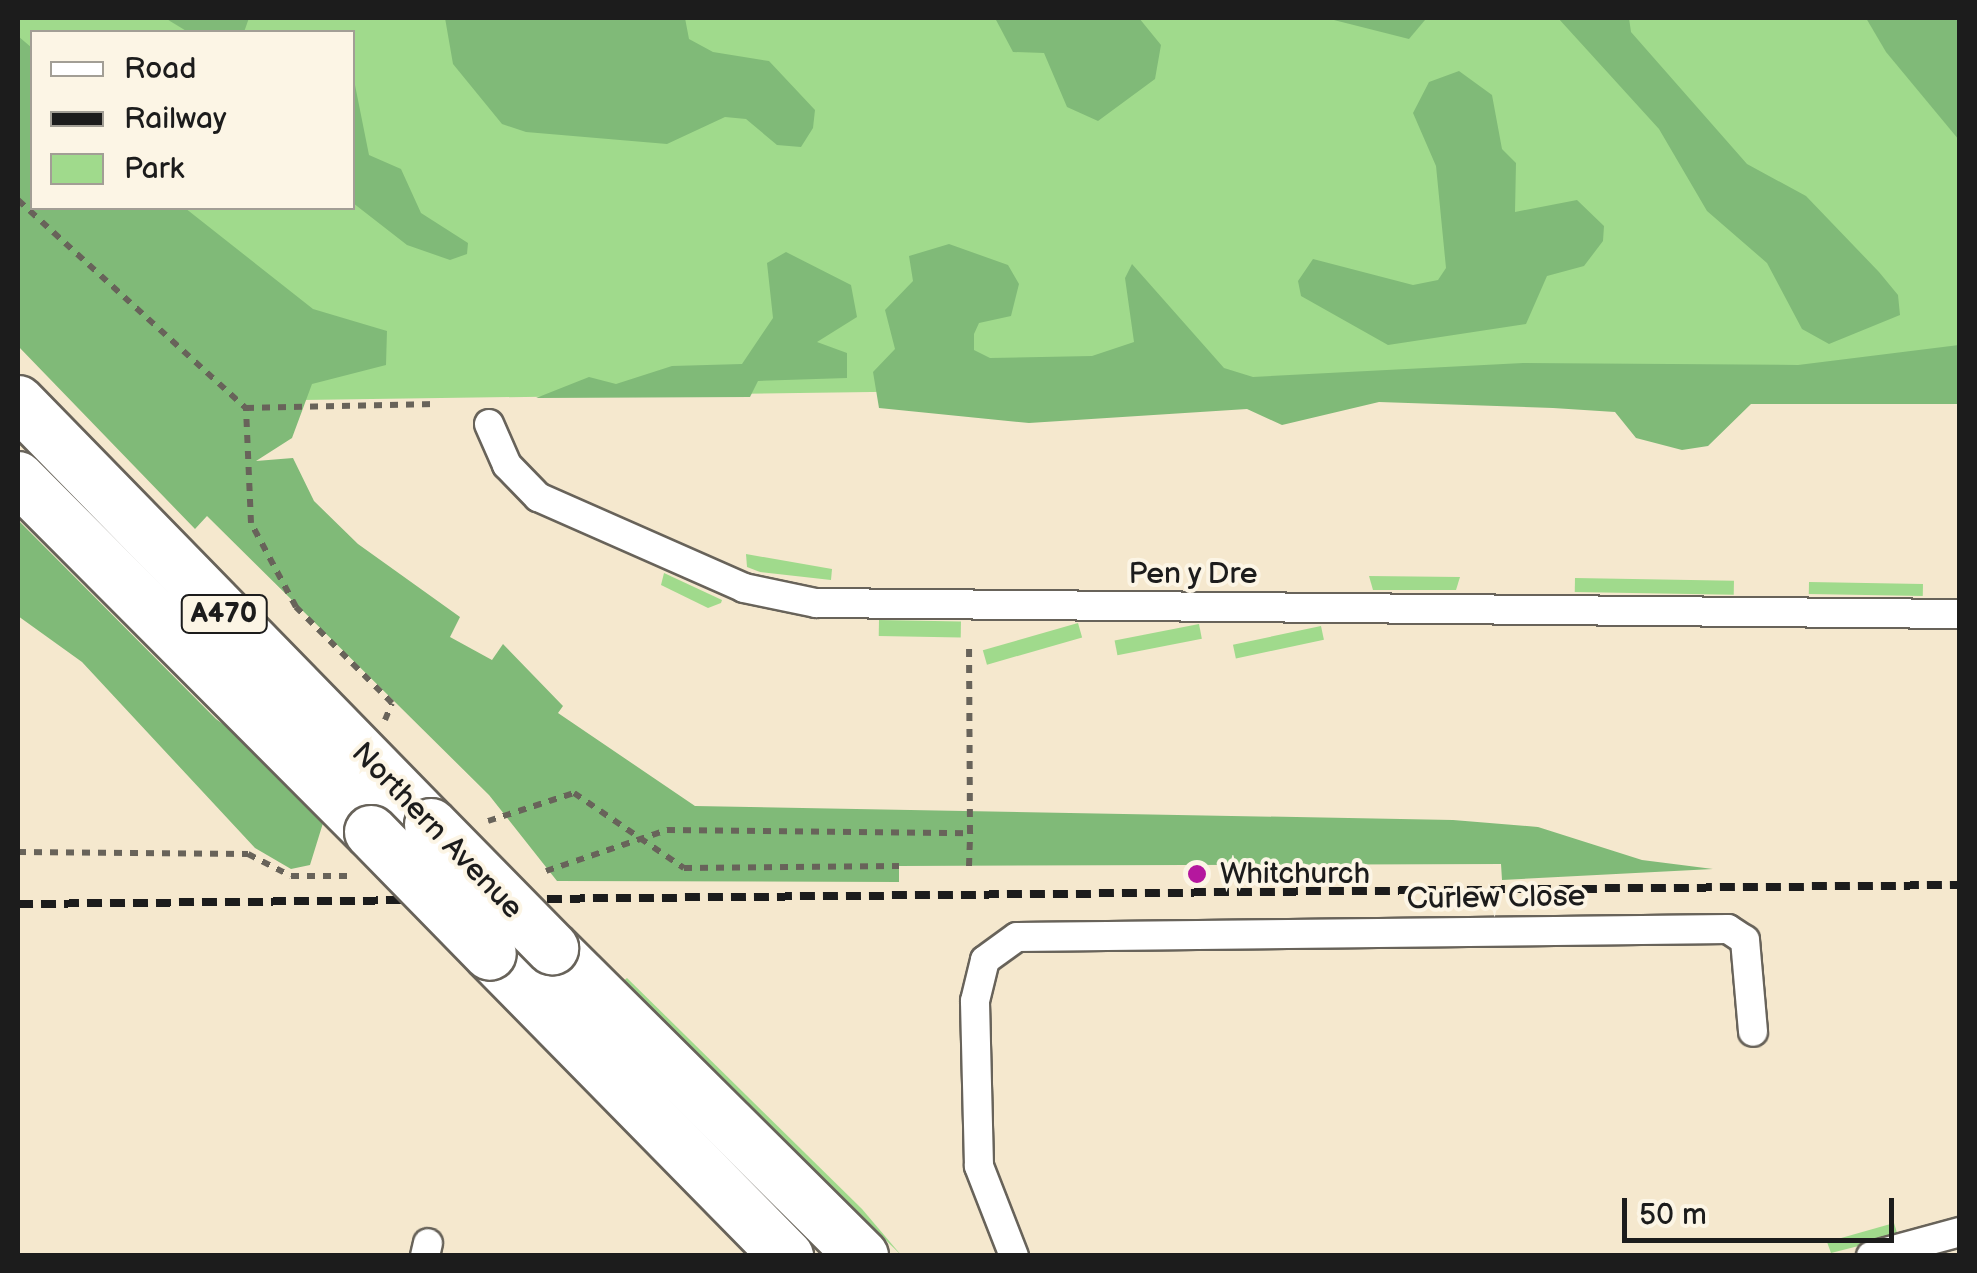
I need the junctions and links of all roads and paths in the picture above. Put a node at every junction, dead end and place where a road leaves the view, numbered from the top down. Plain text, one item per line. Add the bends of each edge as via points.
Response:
1 (18, 200) edge
2 (18, 402) edge
3 (436, 404) dead end
4 (246, 408) junction
5 (489, 424) dead end
6 (18, 478) edge
7 (1960, 614) edge
8 (969, 641) dead end
9 (382, 726) dead end
10 (456, 825) junction
11 (970, 833) junction
12 (640, 839) junction
13 (18, 852) edge
14 (362, 854) junction
15 (898, 866) dead end
16 (969, 866) dead end
17 (546, 871) dead end
18 (1753, 1032) dead end
19 (1960, 1232) edge
20 (787, 1256) edge
21 (862, 1256) edge
22 (1014, 1256) edge
23 (1871, 1256) edge

1 - 4 path
2 - 10 highway, Northern Avenue / A470
3 - 4 path
4 - 9 path via 251,523 296,607 392,704
5 - 7 street, Pen y Dre via 506,465 538,497 744,588 816,603
6 - 14 highway, Northern Avenue / A470
8 - 11 path
10 - 12 path via 574,792
10 - 21 highway, Northern Avenue / A470, bridge via 552,948
11 - 12 path via 667,830
11 - 16 path
12 - 15 path via 684,868
12 - 17 path
13 - 14 path via 248,854 292,876
14 - 20 highway, Northern Avenue / A470, bridge via 490,954
18 - 22 street, Curlew Close via 1745,940 1728,929 1017,937 985,960 975,1001 979,1166
19 - 23 street

